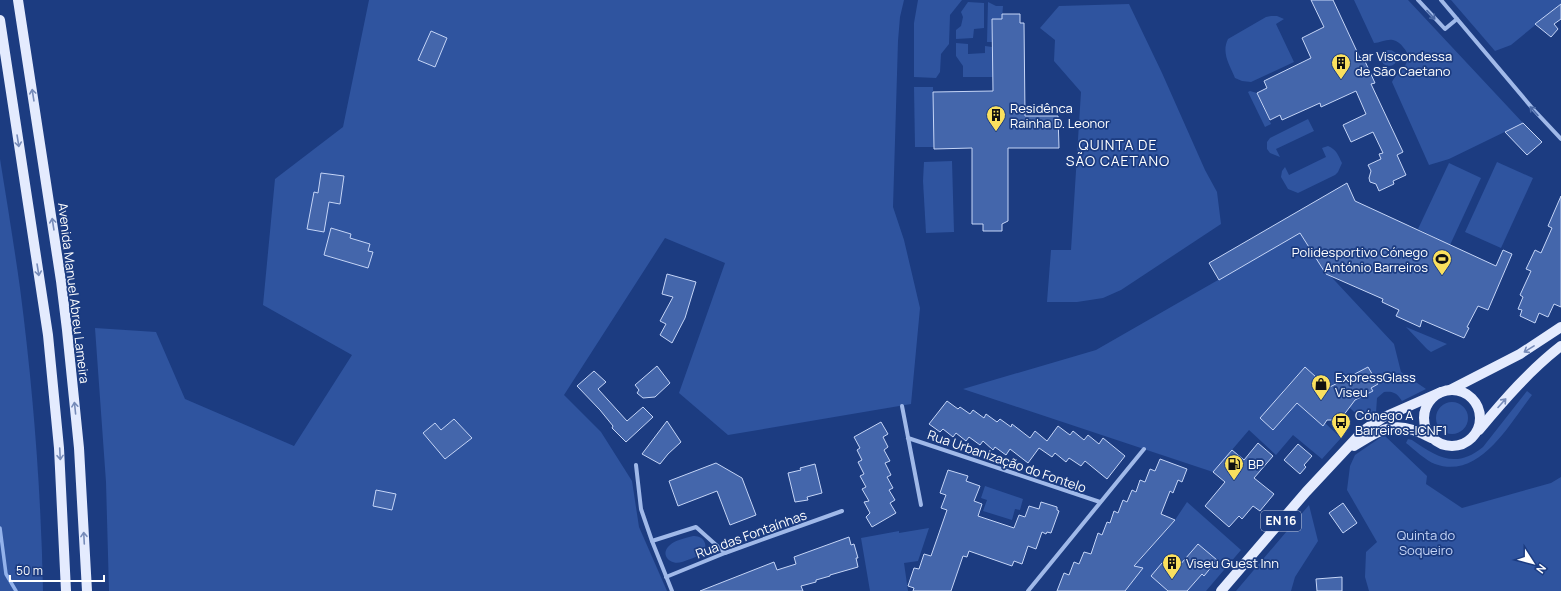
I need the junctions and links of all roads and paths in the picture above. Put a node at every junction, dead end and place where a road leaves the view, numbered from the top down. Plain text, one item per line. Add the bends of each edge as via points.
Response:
1 (18, 0) edge
2 (1418, 0) edge
3 (1441, 0) edge
4 (1457, 19) junction
5 (0, 20) edge
6 (1561, 139) edge
7 (1561, 327) edge
8 (1561, 346) edge
9 (1445, 391) junction
10 (902, 406) dead end
11 (1476, 433) junction
12 (908, 438) junction
13 (1437, 442) junction
14 (1144, 449) dead end
15 (1344, 452) junction
16 (636, 465) dead end
17 (1100, 502) junction
18 (921, 505) dead end
19 (842, 511) dead end
20 (652, 541) junction
21 (725, 553) junction
22 (666, 577) junction
23 (66, 591) edge
24 (87, 591) edge
25 (672, 591) edge
26 (1028, 591) edge
27 (1221, 591) edge

24 -> 1 main road, Avenida Manuel Abreu Lameira via 79,448 65,309
2 -> 4 street via 1444,29
3 - 4 street
6 -> 4 street
5 -> 23 main road via 48,335 59,448
7 -> 9 main road, EN 16 via 1520,354
11 -> 8 main road, EN 16 via 1518,385
9 - 11 main road via 1459,391 1477,404 1480,419
9 - 13 main road, EN 16 via 1433,398 1425,412 1426,429
9 - 15 main road, EN 16 via 1377,421 1363,431
10 - 12 street
11 - 13 main road, EN 16 via 1458,446
12 - 17 street, Rua Urbanização do Fontelo
12 - 18 street
13 - 15 main road, EN 16 via 1412,428 1389,428
14 - 17 street
15 - 27 main road, EN 16
16 - 20 street via 641,509
17 - 26 street
19 - 21 street, Rua das Fontaínhas
20 - 21 street via 696,527
20 - 22 street
21 - 22 street, Rua das Fontaínhas
22 - 25 street

